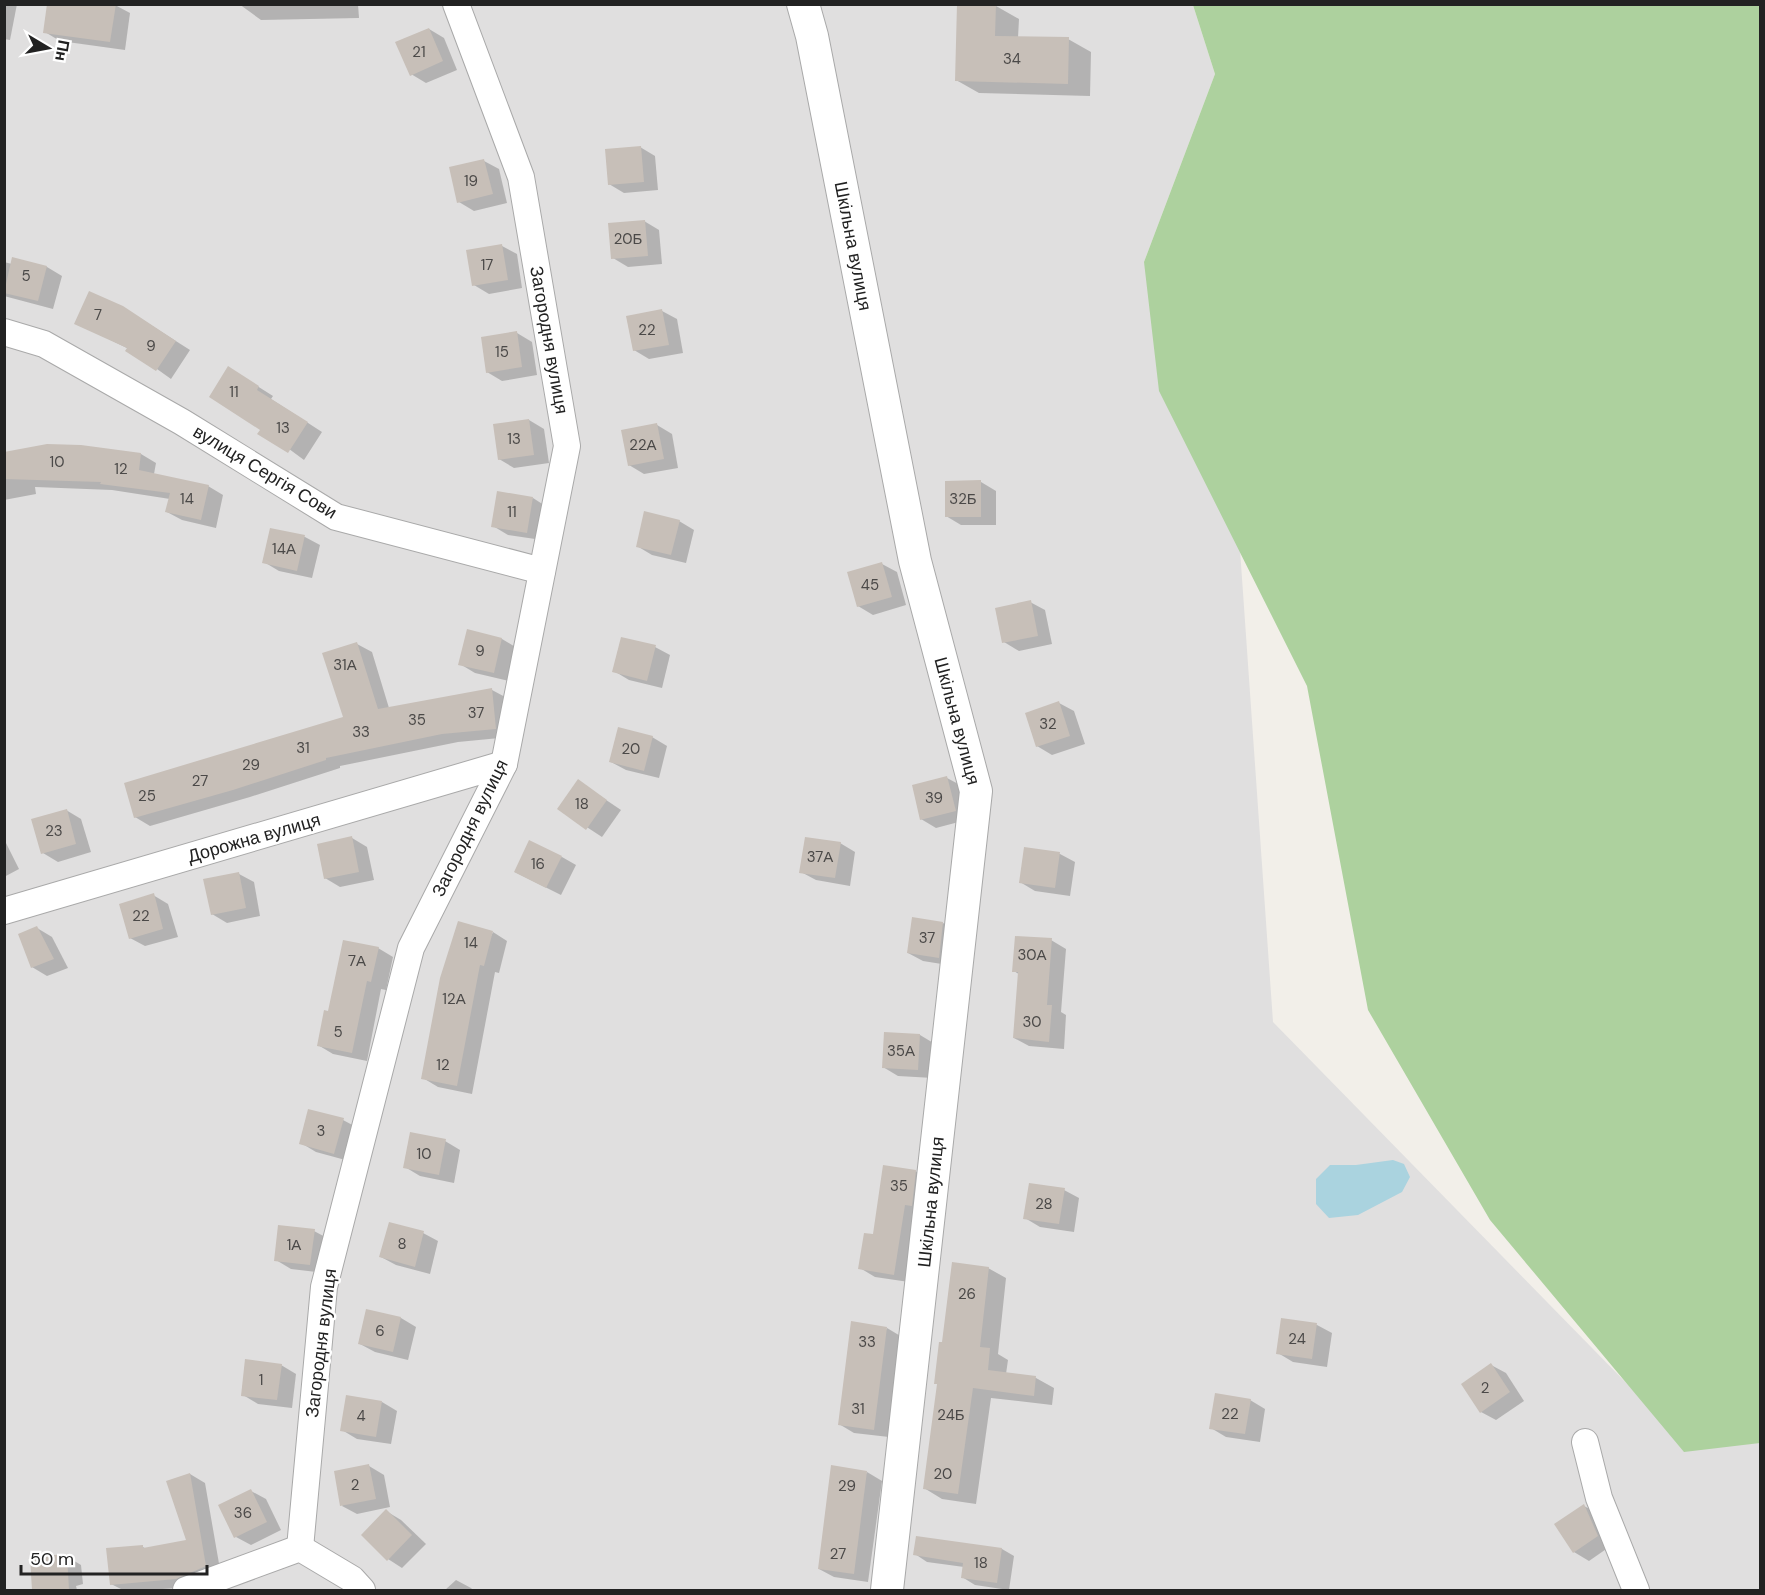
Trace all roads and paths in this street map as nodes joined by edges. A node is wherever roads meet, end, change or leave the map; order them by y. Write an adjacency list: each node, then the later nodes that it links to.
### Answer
1 (456, 4): 4 (street, Загородня вулиця)
2 (802, 4): 11 (street, Шкільна вулиця)
3 (4, 332): 4 (street, вулиця Сергія Сови)
4 (542, 571): 5 (street, Загородня вулиця)
5 (504, 764): 6 (street, Дорожна вулиця); 8 (street, Загородня вулиця)
6 (4, 911)
7 (1585, 1442): 12 (street)
8 (300, 1548): 9 (street); 10 (street)
9 (186, 1590)
10 (362, 1590)
11 (887, 1590)
12 (1636, 1590)

